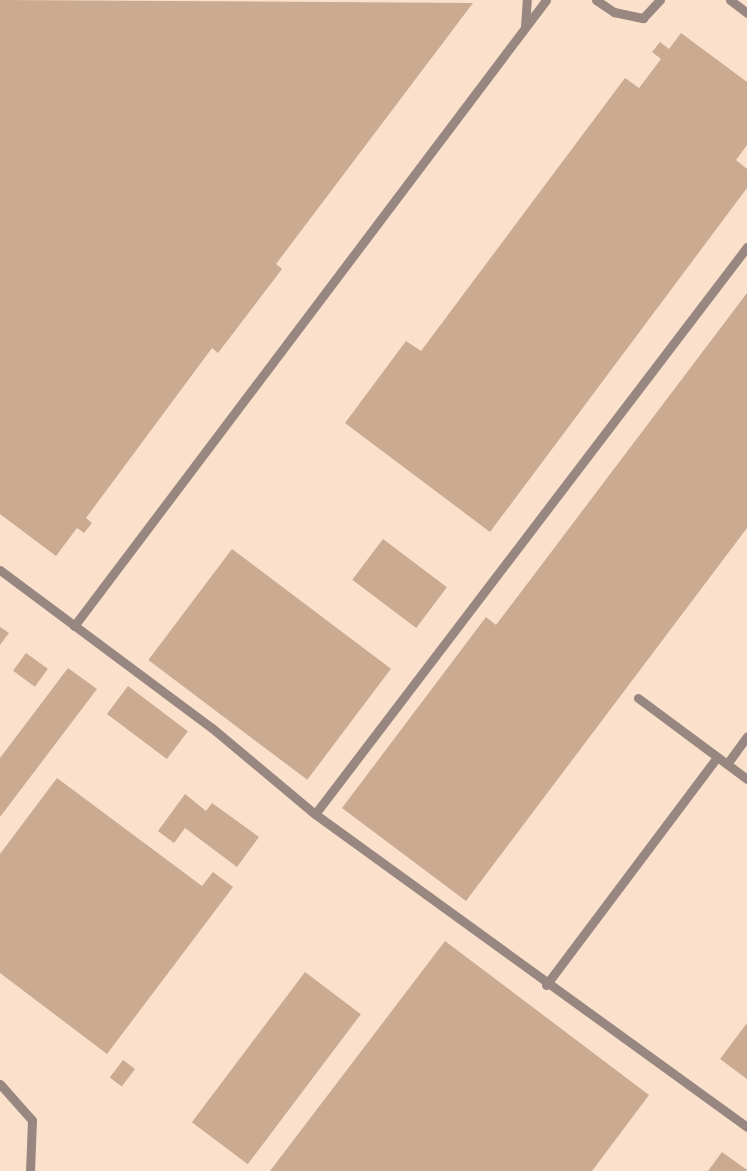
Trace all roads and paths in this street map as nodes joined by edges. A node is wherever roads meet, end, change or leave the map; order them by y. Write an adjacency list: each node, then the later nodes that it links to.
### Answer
1 (527, 0): 7 (lane)
2 (546, 0): 7 (lane)
3 (596, 0): 4 (lane)
4 (660, 0)
5 (730, 0): 6 (lane)
6 (747, 13)
7 (525, 28): 10 (lane)
8 (747, 247): 16 (lane)
9 (0, 570): 10 (lane)
10 (74, 626): 16 (lane)
11 (638, 698): 13 (lane)
12 (747, 736): 14 (lane)
13 (717, 757): 14 (lane); 17 (lane)
14 (726, 764): 15 (lane)
15 (747, 779)
16 (315, 814): 17 (lane)
17 (546, 985): 19 (lane)
18 (0, 1084): 20 (lane)
19 (747, 1127)
20 (30, 1171)

